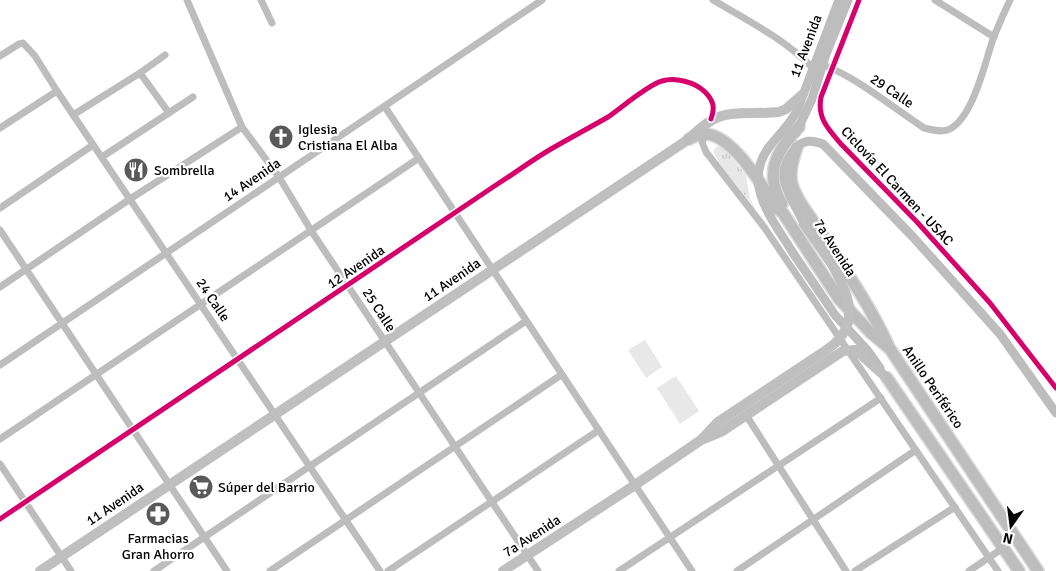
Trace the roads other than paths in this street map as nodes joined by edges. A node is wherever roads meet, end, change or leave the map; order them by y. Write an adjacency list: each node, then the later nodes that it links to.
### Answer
1 (188, 0): 23 (street, 25 Calle)
2 (262, 0): 9 (street)
3 (542, 0): 19 (street, 14 Avenida)
4 (713, 0): 14 (street)
5 (838, 0): 14 (street, 11 Avenida)
6 (848, 0): 13 (street, 11 Avenida)
7 (935, 0): 10 (street)
8 (1010, 0): 10 (street)
9 (272, 23)
10 (994, 37): 13 (street, 29 Calle)
11 (165, 55): 15 (street)
12 (0, 56): 16 (street, 24 Calle)
13 (823, 66): 24 (street, 11 Avenida)
14 (813, 68): 17 (street, 11 Avenida)
15 (140, 73): 20 (street); 21 (street)
16 (57, 91): 21 (street, 24 Calle); 25 (street)
17 (803, 94): 22 (main road, 11 Avenida); 55 (street, bridge)
18 (193, 97): 20 (street)
19 (385, 107): 31 (street); 32 (street, 14 Avenida)
20 (169, 114): 30 (street)
21 (73, 115): 28 (street, 24 Calle)
22 (711, 119): 27 (main road, 11 Avenida); 35 (street, 12 Avenida)
23 (242, 127): 32 (street, 25 Calle); 33 (street)
24 (799, 127): 36 (main road); 37 (street, 7a Avenida)
25 (0, 128)
26 (706, 134): 27 (main road); 36 (main road, Anillo Periférico); 50 (street)
27 (689, 139): 42 (main road, 11 Avenida)
28 (93, 145): 30 (street, 24 Calle); 34 (street)
29 (797, 147): 37 (street); 49 (main road); 58 (street)
30 (102, 158): 33 (street, 24 Calle)
31 (419, 158): 35 (street); 39 (street)
32 (279, 177): 39 (street, 25 Calle); 40 (street, 14 Avenida)
33 (130, 199): 40 (street, 24 Calle); 41 (street)
34 (0, 208)
35 (455, 213): 42 (street); 43 (street, 12 Avenida)
36 (783, 213): 49 (main road, Anillo Periférico)
37 (804, 224): 64 (main road, 7a Avenida, bridge)
38 (0, 230): 41 (street)
39 (312, 232): 43 (street, 25 Calle); 45 (street)
40 (166, 253): 45 (street, 24 Calle); 47 (street, 14 Avenida)
41 (26, 269): 44 (street); 47 (street)
42 (492, 270): 46 (street); 48 (main road, 11 Avenida)
43 (348, 285): 48 (street, 25 Calle); 51 (street, 12 Avenida)
44 (0, 287)
45 (201, 305): 51 (street, 24 Calle); 53 (street)
46 (526, 321): 54 (street); 56 (street)
47 (62, 323): 52 (street, 14 Avenida); 53 (street)
48 (384, 342): 56 (street, 25 Calle); 59 (main road, 11 Avenida)
49 (890, 348): 101 (main road, Anillo Periférico)
50 (849, 350): 55 (main road); 57 (street); 60 (main road, 7a Avenida)
51 (238, 360): 59 (street, 24 Calle); 61 (street, 12 Avenida)
52 (0, 365)
53 (96, 375): 61 (street); 63 (street)
54 (561, 375): 62 (street); 65 (street)
55 (887, 378): 80 (main road)
56 (419, 393): 65 (street, 25 Calle); 69 (street)
57 (881, 398): 66 (street); 68 (street)
58 (1056, 413)
59 (275, 414): 69 (street, 24 Calle); 70 (main road, 11 Avenida)
60 (746, 415): 64 (main road, 7a Avenida); 68 (street)
61 (133, 430): 70 (street); 72 (street, 12 Avenida)
62 (599, 430): 71 (street); 73 (street)
63 (0, 439)
64 (701, 440): 71 (main road, 7a Avenida)
65 (455, 447): 73 (street, 25 Calle); 77 (street)
66 (916, 450): 74 (street); 76 (street)
67 (0, 464): 72 (street)
68 (778, 465): 76 (street); 79 (street)
69 (310, 467): 77 (street, 24 Calle); 78 (street)
70 (170, 485): 78 (street); 82 (main road, 11 Avenida)
71 (635, 485): 79 (street); 81 (main road, 7a Avenida)
72 (25, 502): 75 (street, 12 Avenida); 82 (street)
73 (492, 502): 81 (street, 25 Calle); 90 (street)
74 (955, 507): 83 (street); 97 (street)
75 (0, 519)
76 (813, 520): 95 (street); 96 (street)
77 (347, 521): 88 (street); 89 (street, 24 Calle)
78 (205, 537): 86 (street); 87 (street)
79 (670, 538): 93 (street); 94 (street)
80 (1003, 548): 83 (street); 100 (main road)
81 (527, 555): 91 (main road, 7a Avenida); 92 (street, 25 Calle)
82 (62, 556): 84 (main road, 11 Avenida); 85 (street)
83 (989, 557): 98 (street); 99 (street)
84 (40, 571)
85 (71, 571)
86 (154, 571)
87 (227, 571)
88 (270, 571)
89 (380, 571)
90 (388, 571)
91 (503, 571)
92 (538, 571)
93 (619, 571)
94 (692, 571)
95 (737, 571)
96 (846, 571)
97 (855, 571)
98 (969, 571)
99 (998, 571)
100 (1019, 571)
101 (1038, 571)

